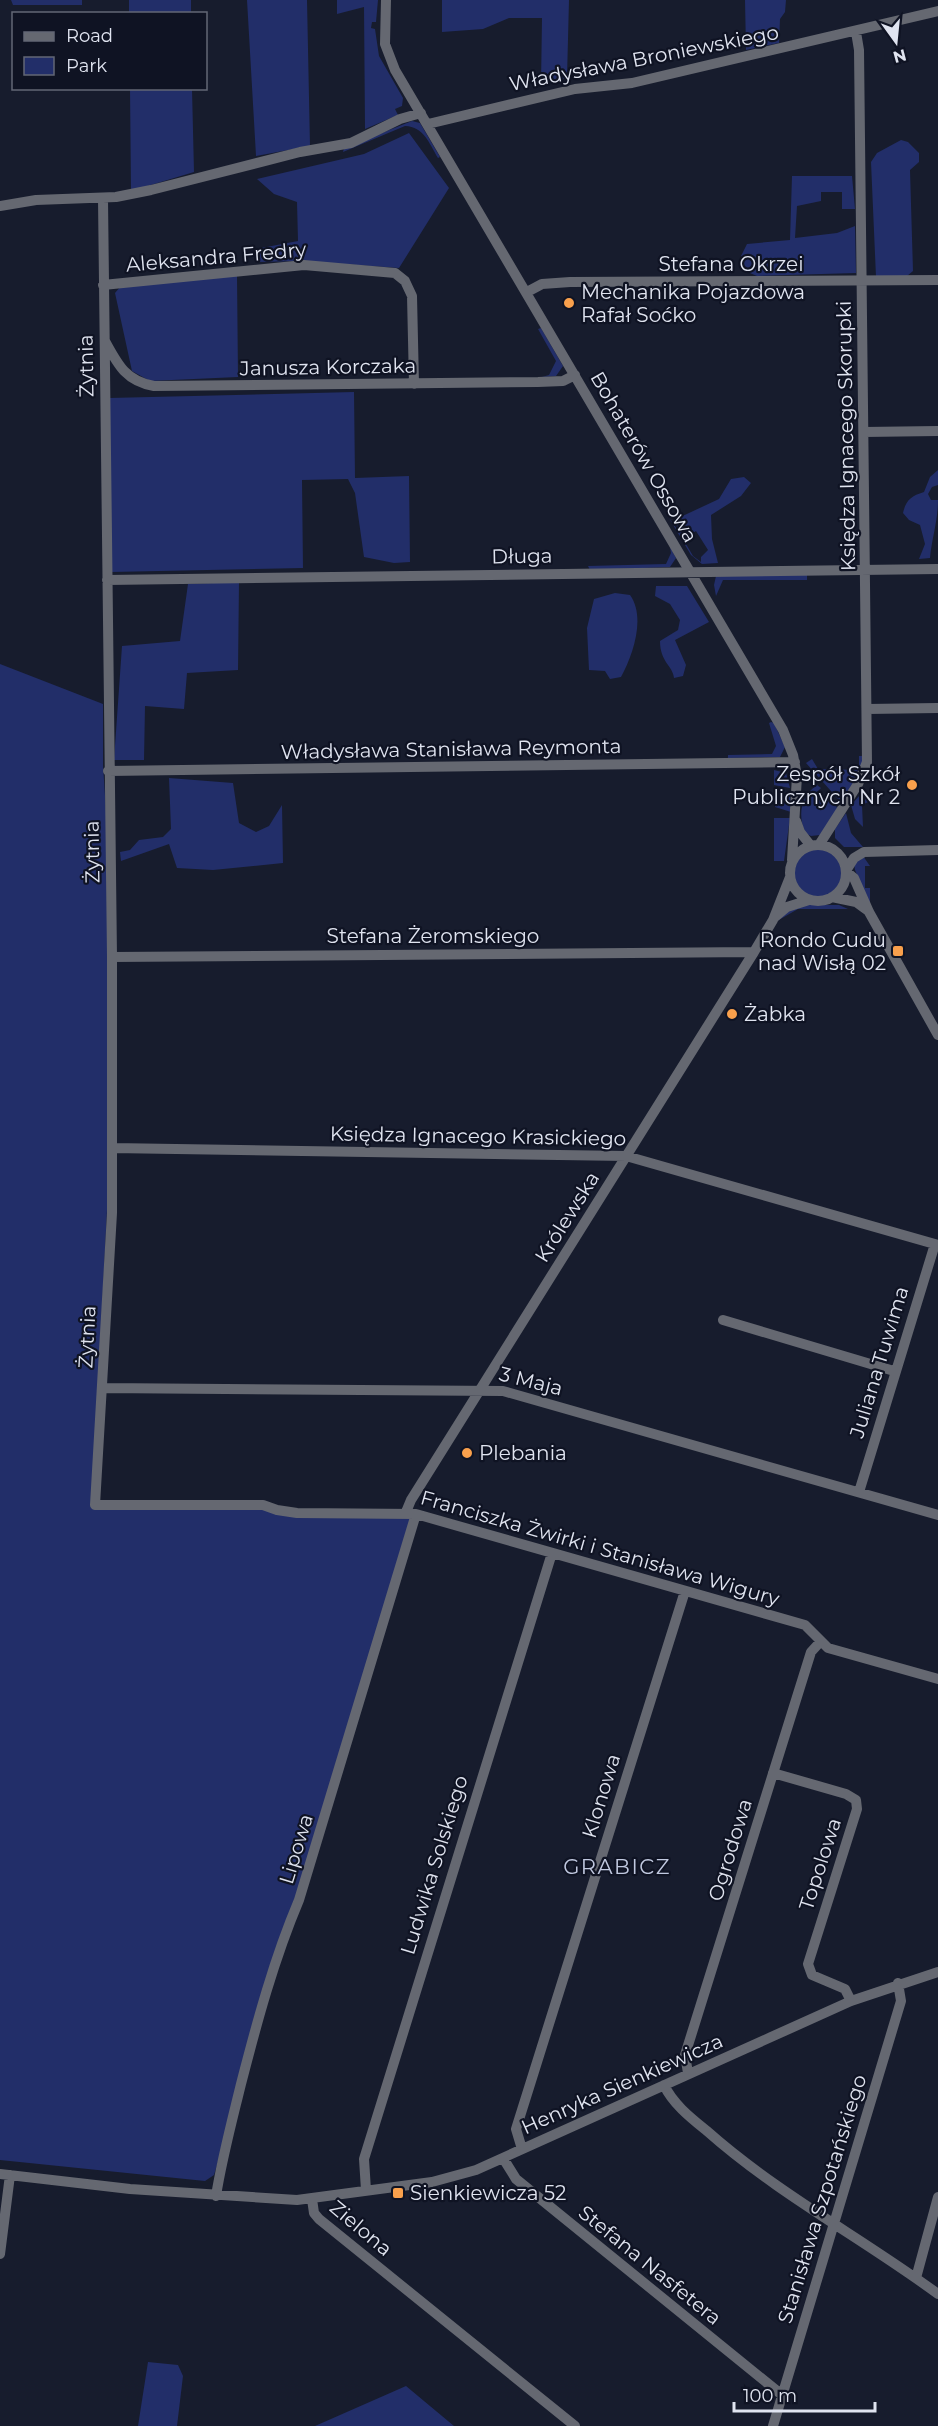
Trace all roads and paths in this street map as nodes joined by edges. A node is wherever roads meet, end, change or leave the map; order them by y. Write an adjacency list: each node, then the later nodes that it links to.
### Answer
1 (386, 0): 4 (street, Bohaterów Ossowa)
2 (938, 11): 3 (street, Władysława Broniewskiego)
3 (856, 32): 5 (street, Władysława Broniewskiego); 9 (street, Księdza Ignacego Skorupki)
4 (421, 113): 5 (street, Bohaterów Ossowa); 6 (street)
5 (428, 124): 11 (street, Bohaterów Ossowa)
6 (103, 199): 7 (street); 10 (street, Żytnia)
7 (0, 206)
8 (938, 280): 9 (street, Stefana Okrzei)
9 (862, 281): 11 (street, Stefana Okrzei); 16 (street, Księdza Ignacego Skorupki)
10 (103, 285): 12 (street, Żytnia); 14 (street, Aleksandra Fredry)
11 (527, 292): 13 (street, Bohaterów Ossowa)
12 (104, 338): 14 (street, Janusza Korczaka); 20 (street, Żytnia)
13 (575, 375): 14 (street, Janusza Korczaka); 19 (street, Bohaterów Ossowa)
14 (414, 384)
15 (938, 431): 16 (street)
16 (864, 432): 18 (street, Księdza Ignacego Skorupki)
17 (938, 569): 18 (street, Długa)
18 (865, 571): 19 (street, Długa); 22 (street, Księdza Ignacego Skorupki)
19 (691, 572): 20 (street, Długa); 23 (street, Bohaterów Ossowa)
20 (107, 580): 24 (street, Żytnia)
21 (938, 708): 22 (street)
22 (867, 709): 26 (street, Księdza Ignacego Skorupki)
23 (795, 762): 24 (street, Władysława Stanisława Reymonta); 25 (street, Bohaterów Ossowa)
24 (108, 771): 38 (street, Żytnia)
25 (795, 819): 27 (street); 30 (street, Bohaterów Ossowa)
26 (829, 831): 27 (street, Księdza Ignacego Skorupki); 28 (street)
27 (815, 845): 28 (street); 30 (street)
28 (833, 849): 31 (street)
29 (938, 850): 31 (street)
30 (792, 860): 32 (street)
31 (848, 871): 33 (street); 35 (street)
32 (789, 877): 34 (street); 36 (street, Królewska)
33 (832, 897): 34 (street); 35 (street)
34 (809, 900): 36 (street)
35 (869, 912): 39 (street)
36 (773, 920): 37 (street, Królewska)
37 (754, 952): 38 (street, Stefana Żeromskiego); 41 (street, Królewska)
38 (112, 957): 40 (street, Żytnia)
39 (938, 1035)
40 (112, 1148): 41 (street, Księdza Ignacego Krasickiego); 45 (street, Żytnia)
41 (626, 1156): 42 (street, Księdza Ignacego Krasickiego); 46 (street, Królewska)
42 (936, 1244): 44 (street, Juliana Tuwima)
43 (723, 1320): 44 (street)
44 (894, 1371): 47 (street, Juliana Tuwima)
45 (102, 1388): 46 (street, 3 Maja); 48 (street, Żytnia)
46 (481, 1389): 47 (street, 3 Maja); 49 (street, Królewska)
47 (859, 1492): 50 (street, 3 Maja)
48 (95, 1505): 49 (street, Franciszka Żwirki i Stanisława Wigury)
49 (411, 1513): 51 (street, Franciszka Żwirki i Stanisława Wigury); 65 (street, Lipowa)
50 (938, 1515)
51 (552, 1552): 52 (street, Franciszka Żwirki i Stanisława Wigury); 64 (street, Ludwika Solskiego)
52 (685, 1591): 53 (street, Franciszka Żwirki i Stanisława Wigury); 61 (street, Klonowa)
53 (820, 1641): 54 (street, Franciszka Żwirki i Stanisława Wigury); 55 (street, Ogrodowa)
54 (938, 1679)
55 (773, 1773): 58 (street, Topolowa); 59 (street, Ogrodowa)
56 (938, 1972): 57 (street, Henryka Sienkiewicza)
57 (898, 1983): 58 (street, Henryka Sienkiewicza); 68 (street, Stanisława Szpotańskiego)
58 (851, 2001): 59 (street, Henryka Sienkiewicza)
59 (688, 2073): 60 (street, Henryka Sienkiewicza)
60 (664, 2085): 61 (street, Henryka Sienkiewicza); 68 (street)
61 (522, 2149): 62 (street, Henryka Sienkiewicza)
62 (504, 2158): 64 (street, Henryka Sienkiewicza); 72 (street, Stefana Nasfetera)
63 (5, 2175): 65 (street, Zielona); 69 (street, Zielona)
64 (366, 2190): 67 (street, Henryka Sienkiewicza)
65 (216, 2196): 67 (street, Zielona)
66 (938, 2197): 70 (street)
67 (312, 2199): 73 (street, Zielona)
68 (834, 2224): 70 (street); 72 (street, Stanisława Szpotańskiego)
69 (0, 2254)
70 (916, 2278): 71 (street)
71 (938, 2294)
72 (782, 2395): 74 (street, Stanisława Szpotańskiego)
73 (575, 2426)
74 (773, 2426)

